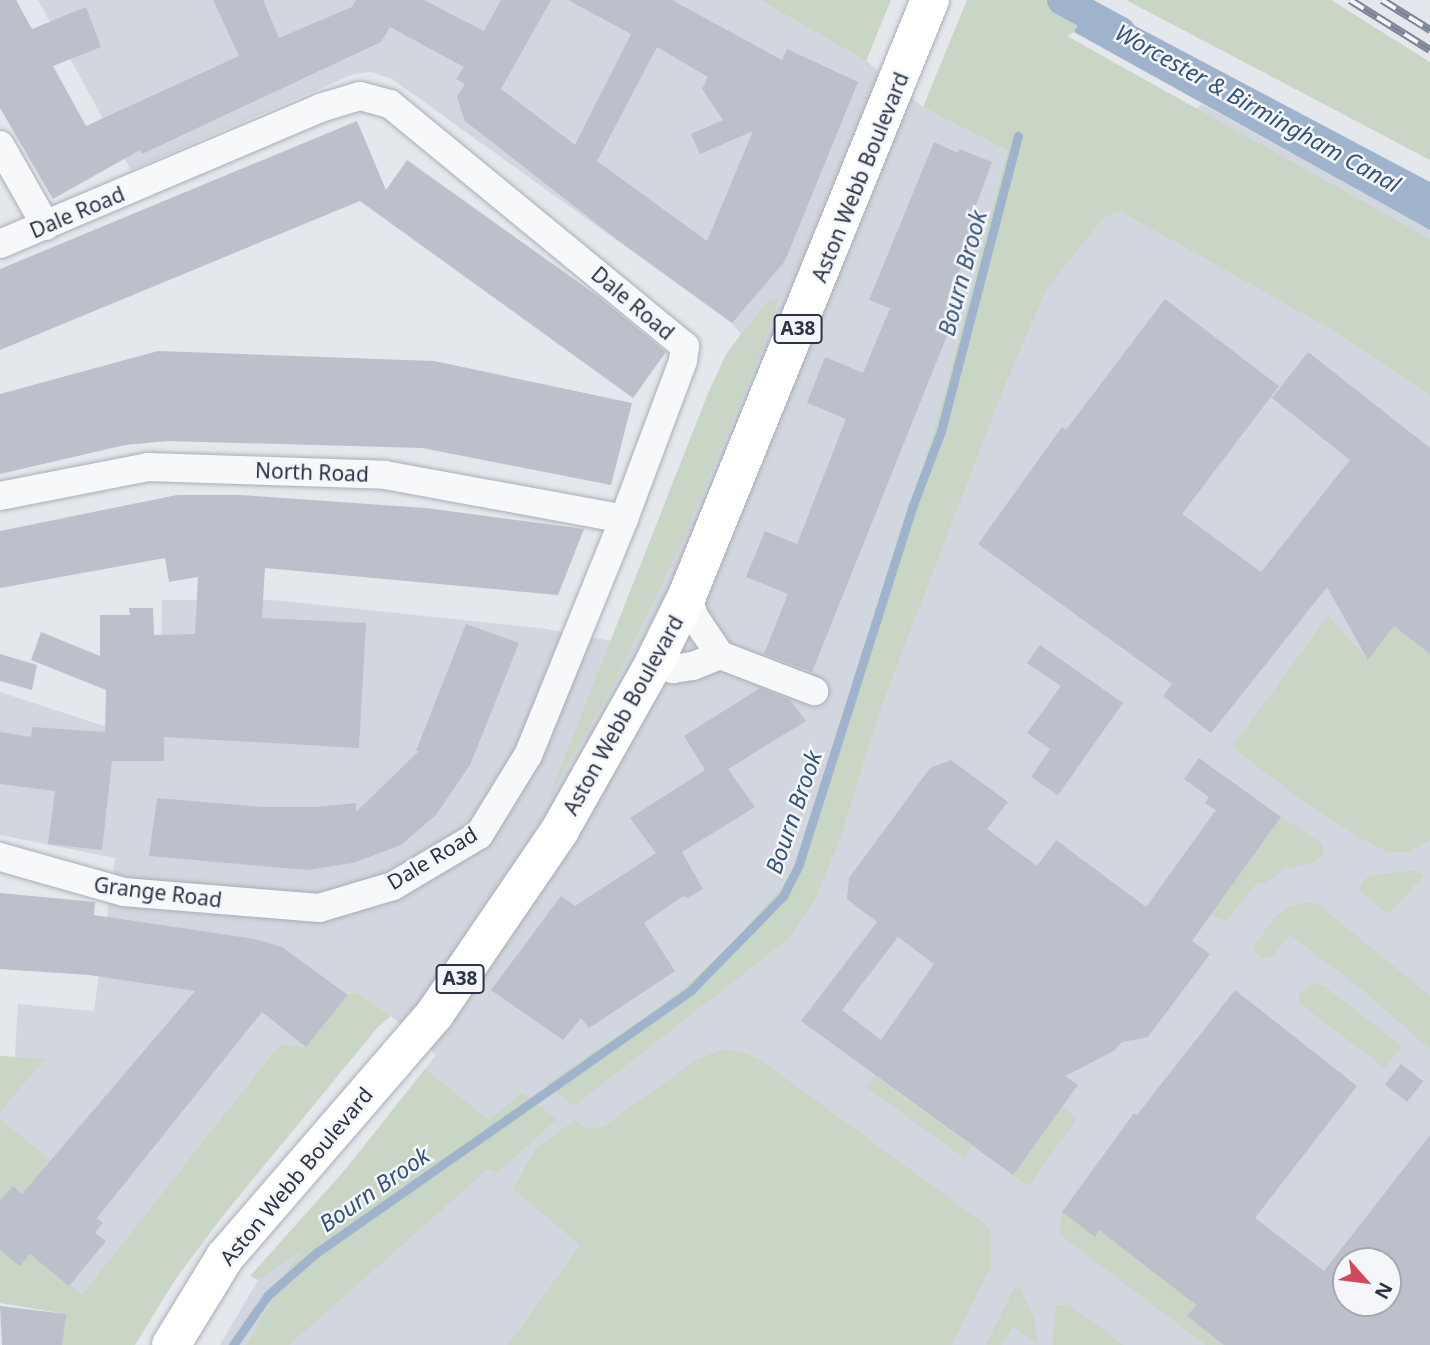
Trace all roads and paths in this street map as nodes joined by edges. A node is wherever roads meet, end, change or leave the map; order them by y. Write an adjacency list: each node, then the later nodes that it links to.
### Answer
1 (930, 0): 7 (highway, Aston Webb Boulevard / A38)
2 (0, 145): 3 (street)
3 (46, 226): 4 (street, Dale Road); 6 (street, Dale Road)
4 (0, 244)
5 (0, 496): 6 (street, North Road)
6 (624, 519): 12 (street, Dale Road)
7 (687, 596): 8 (street); 9 (highway, Aston Webb Boulevard / A38)
8 (720, 655): 9 (street); 10 (street)
9 (654, 663): 13 (highway, Aston Webb Boulevard / A38)
10 (814, 691)
11 (0, 857): 12 (street, Grange Road)
12 (319, 908)
13 (171, 1345)

